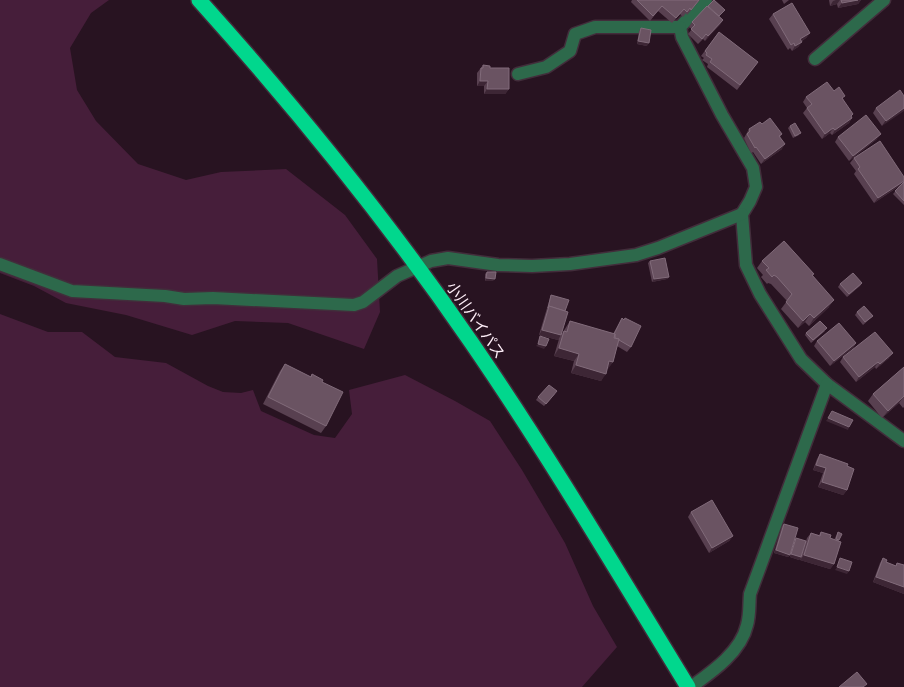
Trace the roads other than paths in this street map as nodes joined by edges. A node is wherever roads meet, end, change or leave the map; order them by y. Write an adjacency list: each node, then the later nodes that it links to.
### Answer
1 (198, 0): 9 (highway, 小川バイパス)
2 (706, 0): 4 (street)
3 (884, 0): 5 (street)
4 (680, 27): 6 (street); 7 (street)
5 (815, 59)
6 (518, 74)
7 (742, 214): 9 (street); 10 (street)
8 (0, 264): 9 (street)
9 (417, 266): 12 (highway, 小川バイパス)
10 (827, 384): 11 (street); 12 (street)
11 (904, 441)
12 (689, 687)

